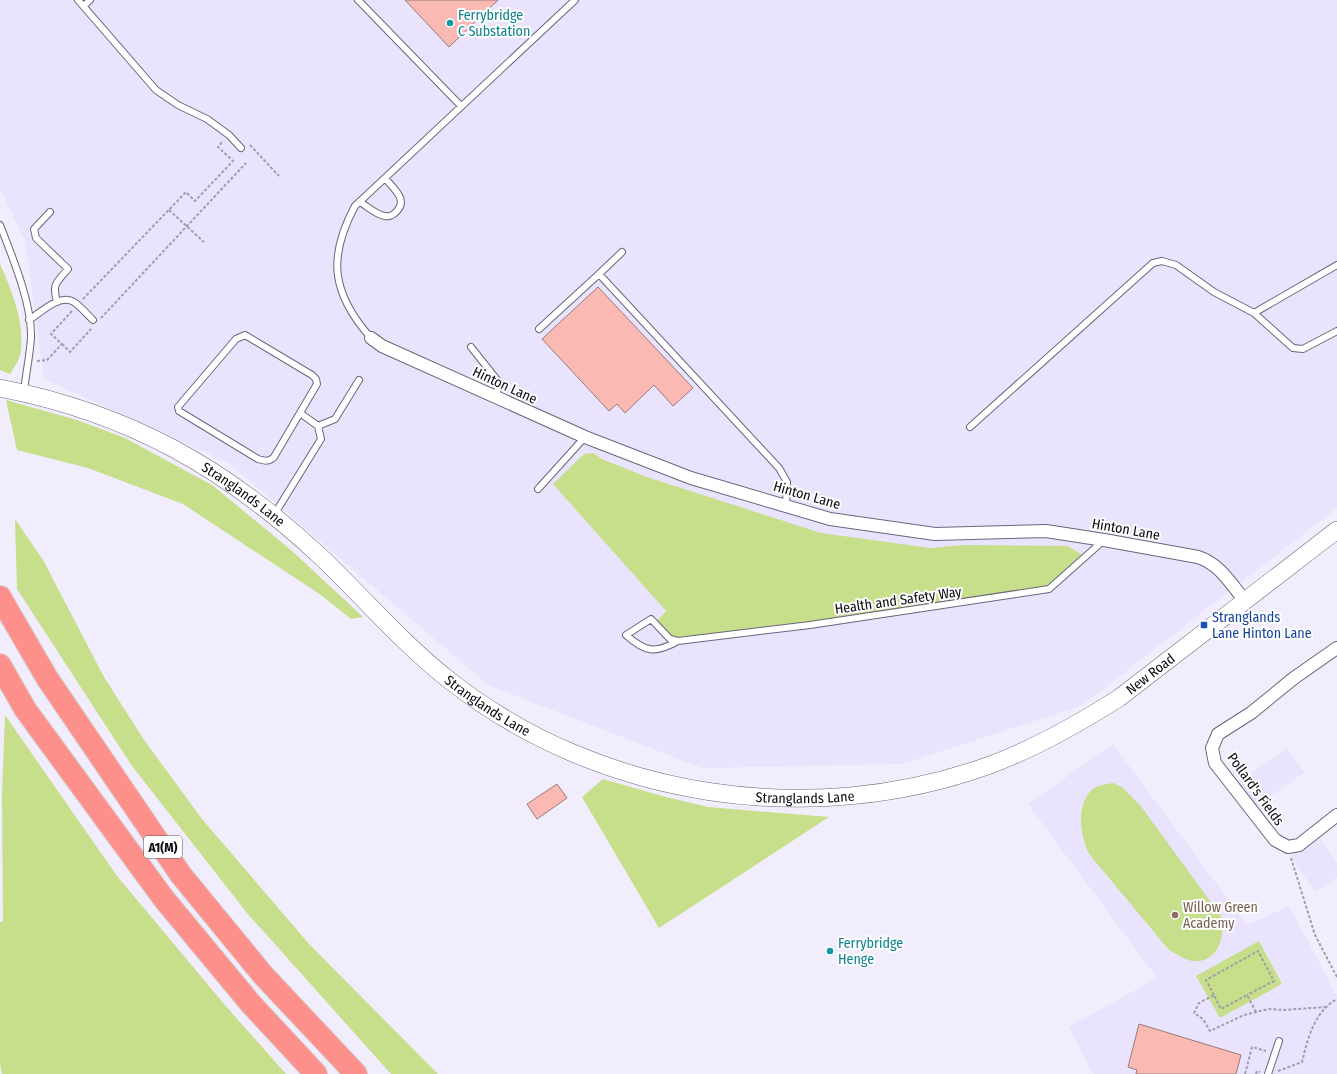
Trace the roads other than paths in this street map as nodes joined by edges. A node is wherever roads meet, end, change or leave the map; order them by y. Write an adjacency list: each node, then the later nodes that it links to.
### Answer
1 (78, 0): 5 (lane)
2 (90, 0): 5 (lane)
3 (358, 0): 6 (lane)
4 (575, 0): 6 (lane)
5 (84, 6): 7 (lane)
6 (461, 106): 8 (lane)
7 (241, 148)
8 (385, 178): 9 (lane); 9 (lane)
9 (360, 202): 21 (lane)
10 (50, 212): 15 (lane)
11 (0, 225): 17 (lane)
12 (622, 252): 14 (lane)
13 (1337, 265): 16 (lane)
14 (599, 274): 19 (lane); 32 (lane)
15 (57, 302): 17 (lane); 18 (lane)
16 (1254, 313): 20 (lane); 29 (lane)
17 (29, 320): 25 (lane)
18 (93, 320)
19 (540, 329)
20 (1337, 332)
21 (371, 338): 26 (street, Hinton Lane)
22 (471, 347): 26 (lane)
23 (359, 380): 28 (lane)
24 (0, 388): 25 (main road, Stranglands Lane)
25 (23, 393): 33 (main road, Stranglands Lane)
26 (497, 398): 30 (street, Hinton Lane)
27 (300, 413): 27 (lane); 28 (lane)
28 (318, 426): 33 (lane)
29 (970, 427)
30 (585, 437): 31 (lane); 32 (street, Hinton Lane)
31 (538, 489)
32 (786, 505): 35 (street, Hinton Lane)
33 (274, 515): 41 (main road, Stranglands Lane)
34 (1337, 530): 37 (main road)
35 (1104, 540): 37 (street, Hinton Lane); 38 (lane, Health and Safety Way)
36 (0, 598): 45 (highway, A1(M))
37 (1245, 601): 41 (main road, New Road)
38 (678, 641): 38 (lane, Health and Safety Way)
39 (1337, 648): 42 (street, Pollard's Fields)
40 (0, 665): 44 (highway, A1(M))
41 (1051, 738)
42 (1337, 815)
43 (1279, 1041): 46 (lane)
44 (316, 1074)
45 (356, 1074)
46 (1268, 1074)

